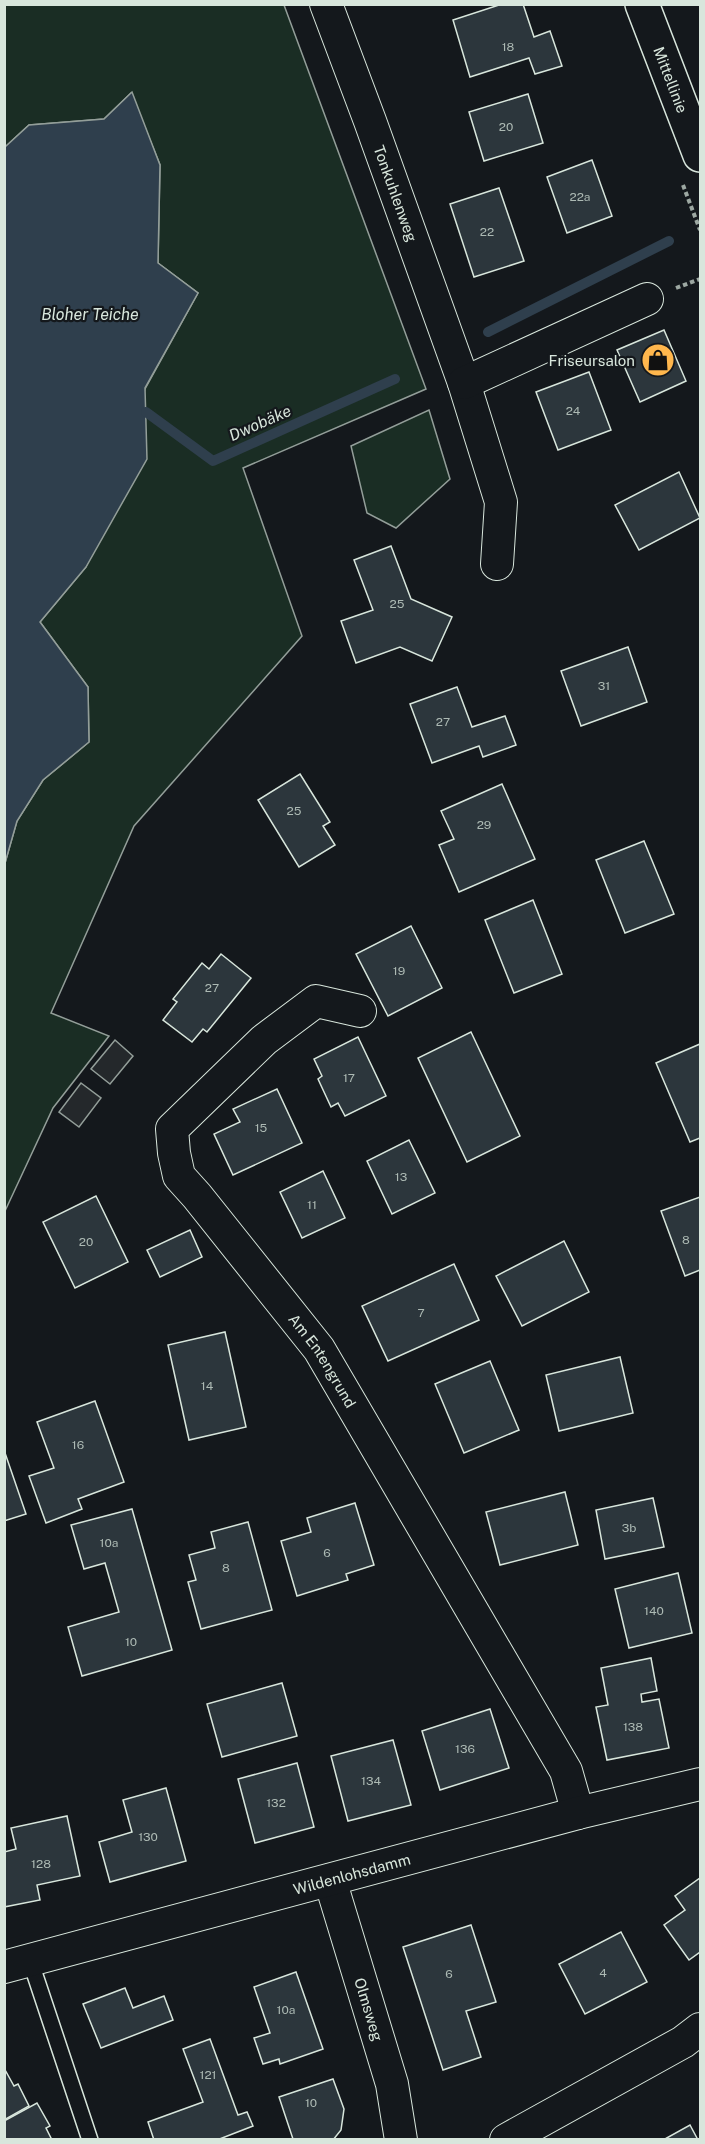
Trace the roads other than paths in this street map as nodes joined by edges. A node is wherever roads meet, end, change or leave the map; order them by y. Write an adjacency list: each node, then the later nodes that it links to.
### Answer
1 (326, 4): 5 (street, Tonkuhlenweg)
2 (642, 4): 3 (street, Mittellinie)
3 (700, 155)
4 (647, 299): 5 (street)
5 (464, 383): 6 (street, Tonkuhlenweg)
6 (497, 564)
7 (360, 1011): 9 (street, Am Entengrund)
8 (700, 1784): 9 (street, Wildenlohsdamm)
9 (578, 1813): 10 (street, Wildenlohsdamm)
10 (330, 1880): 11 (street, Wildenlohsdamm); 14 (street, Olmsweg)
11 (17, 1963): 13 (lane)
12 (700, 2029): 15 (street)
13 (90, 2139)
14 (401, 2139)
15 (506, 2139)

